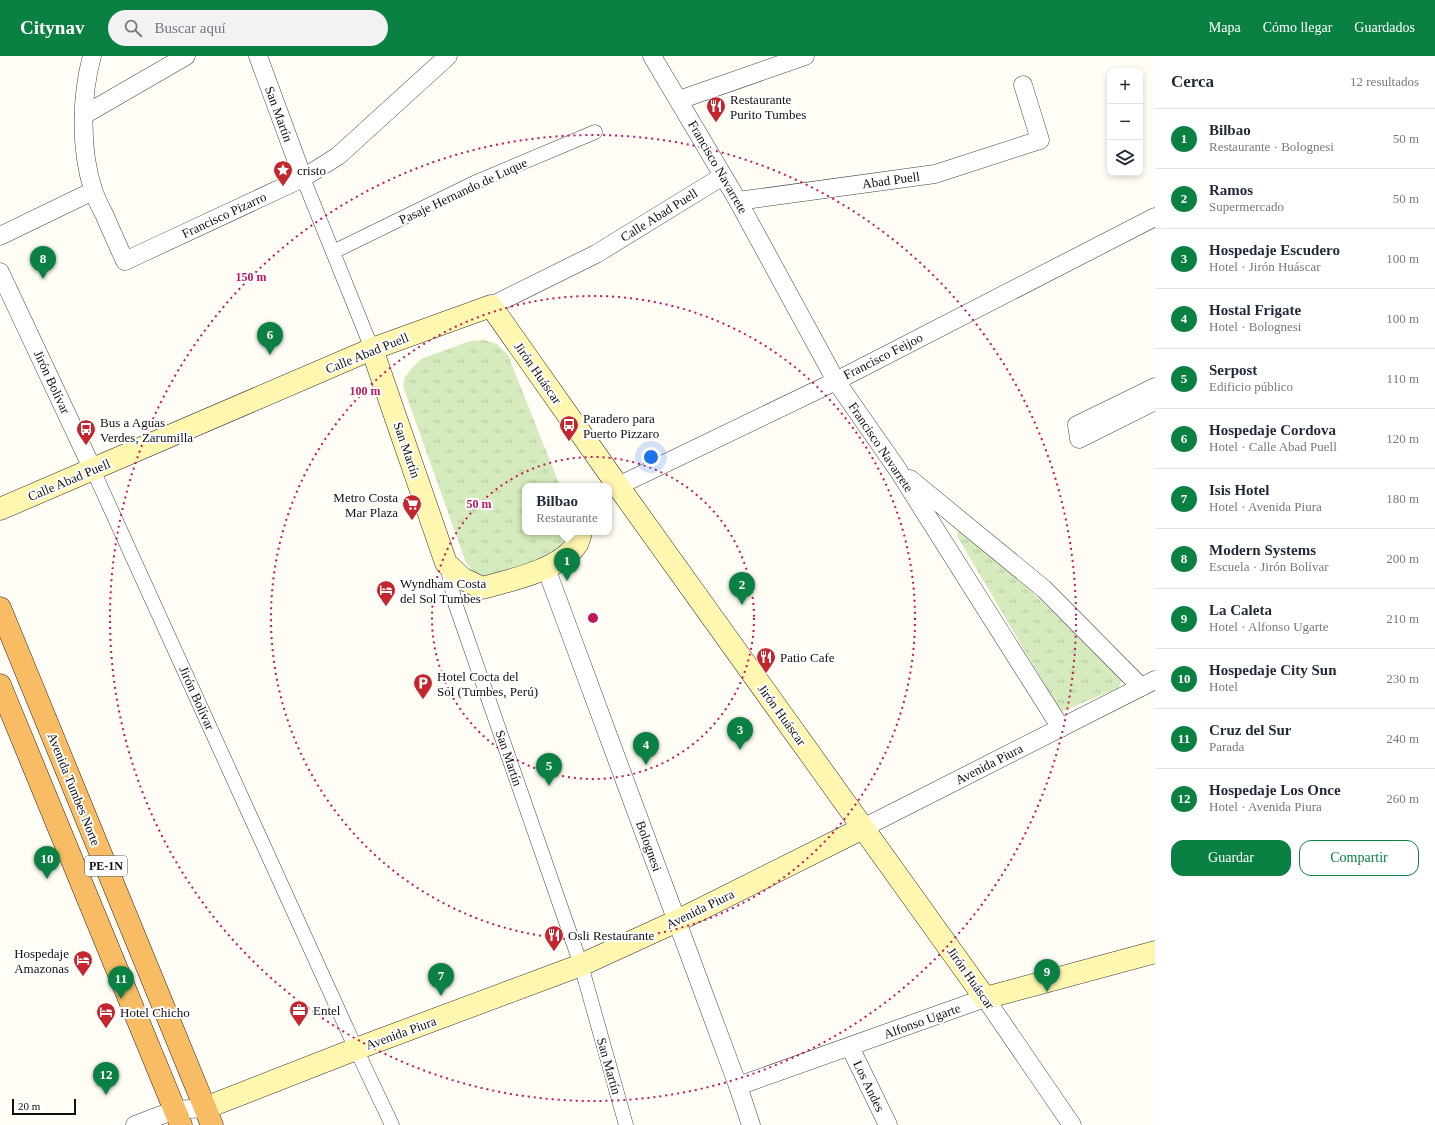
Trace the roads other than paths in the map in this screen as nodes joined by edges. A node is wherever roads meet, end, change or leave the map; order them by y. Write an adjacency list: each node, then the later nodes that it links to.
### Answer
1 (92, 56): 9 (street)
2 (186, 56): 9 (street)
3 (258, 56): 12 (street, San Martín)
4 (448, 56): 12 (street, Francisco Pizarro)
5 (652, 56): 8 (street, Francisco Navarrete)
6 (805, 56): 8 (street)
7 (1023, 85): 14 (street, Abad Puell)
8 (678, 100): 11 (street, Francisco Navarrete)
9 (84, 115): 13 (street)
10 (595, 132): 17 (street, Pasaje Hernando de Luque)
11 (723, 176): 14 (street, Francisco Navarrete); 19 (street, Calle Abad Puell)
12 (303, 178): 13 (street, Francisco Pizarro); 17 (street, San Martín)
13 (93, 191): 16 (street)
14 (738, 201): 21 (street, Francisco Navarrete)
15 (1155, 217): 21 (street, Francisco Feijoo)
16 (0, 236)
17 (333, 252): 20 (street, San Martín)
18 (0, 272): 24 (street, Jirón Bolívar)
19 (491, 306): 20 (main road, Calle Abad Puell); 26 (main road, Jirón Huáscar)
20 (372, 349): 24 (main road, Calle Abad Puell); 30 (main road, San Martín)
21 (836, 381): 25 (street, Francisco Navarrete); 27 (street, Francisco Feijoo)
22 (1155, 387): 23 (street)
23 (1155, 401)
24 (93, 470): 28 (main road, Calle Abad Puell); 42 (street, Jirón Bolívar)
25 (898, 470): 33 (street); 35 (street, Francisco Navarrete)
26 (610, 483)
27 (613, 488): 36 (main road, Jirón Huáscar)
28 (0, 509)
29 (580, 535): 31 (main road)
30 (446, 562): 31 (main road); 39 (street, San Martín)
31 (546, 568): 37 (street, Bolognesi)
32 (0, 608): 44 (highway, Avenida Tumbes Norte / PE-1N)
33 (1148, 684): 35 (street, Avenida Piura)
34 (0, 685): 45 (highway, PE-1N)
35 (1061, 728): 36 (street, Avenida Piura)
36 (863, 828): 37 (main road, Avenida Piura); 40 (main road, Jirón Huáscar)
37 (677, 921): 39 (main road, Avenida Piura); 43 (street, Bolognesi)
38 (1155, 952): 40 (main road, Alfonso Ugarte)
39 (581, 965): 42 (main road, Avenida Piura); 48 (street, San Martín)
40 (985, 998): 41 (street, Alfonso Ugarte); 51 (street, Jirón Huáscar)
41 (850, 1047): 43 (street, Alfonso Ugarte); 50 (street, Los Andes)
42 (356, 1049): 44 (main road, Avenida Piura); 47 (street, Jirón Bolívar)
43 (738, 1086): 49 (street, Bolognesi)
44 (209, 1117): 45 (street, Avenida Piura)
45 (180, 1120): 46 (street, Avenida Piura)
46 (136, 1125)
47 (392, 1125)
48 (626, 1125)
49 (751, 1125)
50 (888, 1125)
51 (1072, 1125)

